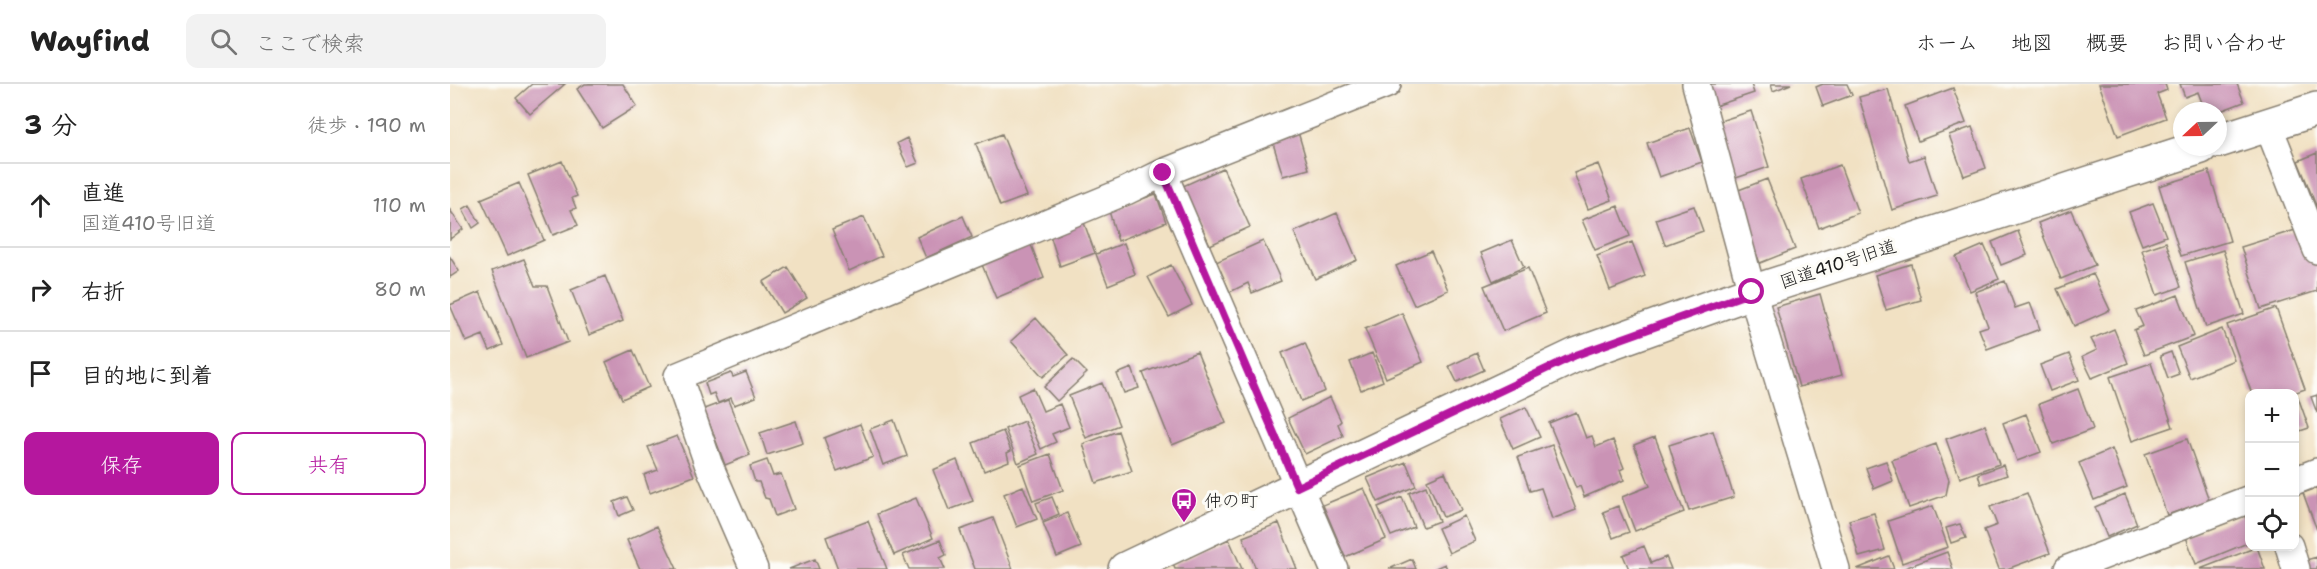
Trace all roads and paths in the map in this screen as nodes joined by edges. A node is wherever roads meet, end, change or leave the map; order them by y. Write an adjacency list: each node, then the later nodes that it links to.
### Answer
1 (1387, 84): 7 (street)
2 (1696, 84): 9 (street)
3 (2317, 109): 4 (street)
4 (2268, 125): 5 (street); 8 (street)
5 (2227, 138)
6 (2173, 156): 9 (street, 国道410号旧道)
7 (1163, 173): 12 (street); 15 (street)
8 (2317, 250)
9 (1752, 292): 12 (street, 国道410号旧道); 18 (street)
10 (2317, 472): 11 (street)
11 (2299, 479)
12 (1297, 487): 16 (street, 国道410号旧道); 17 (street)
13 (2245, 502): 19 (street)
14 (2291, 551): 20 (street)
15 (754, 569)
16 (1125, 569)
17 (1334, 569)
18 (1836, 569)
19 (2068, 569)
20 (2296, 569)

